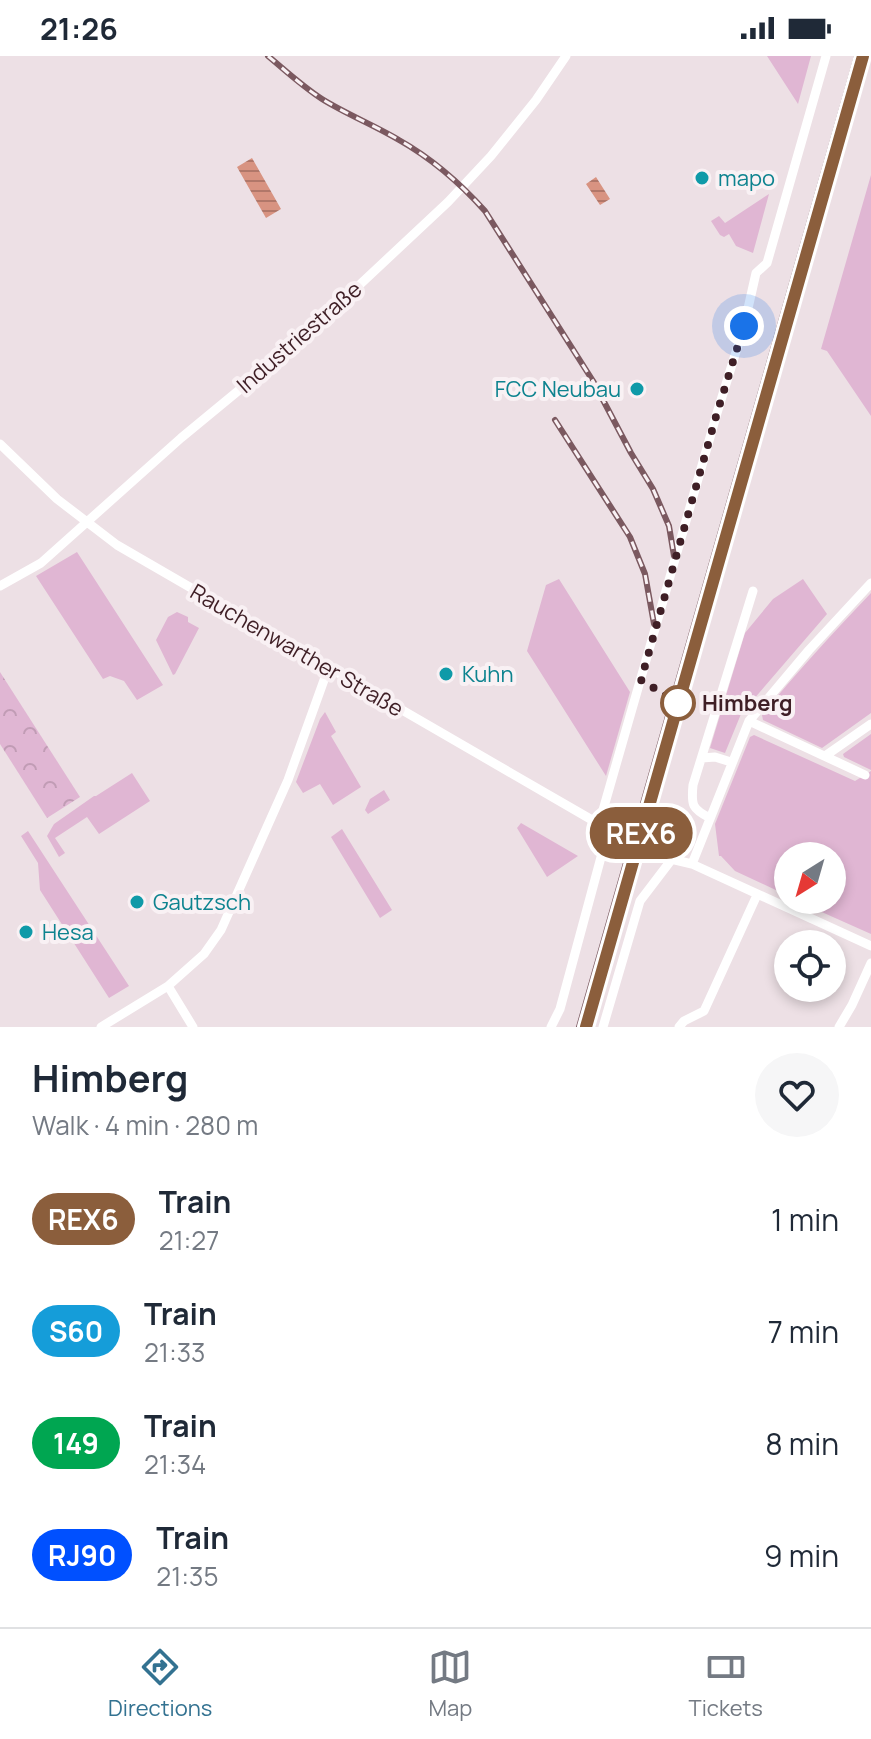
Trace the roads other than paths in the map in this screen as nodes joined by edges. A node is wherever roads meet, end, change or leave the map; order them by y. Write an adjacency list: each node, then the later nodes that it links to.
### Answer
1 (566, 56): 4 (street, Industriestraße)
2 (826, 56): 16 (street)
3 (0, 444): 4 (street, Rauchenwarther Straße)
4 (86, 522): 6 (street, Industriestraße); 8 (street, Rauchenwarther Straße)
5 (871, 583): 9 (street)
6 (0, 586)
7 (753, 591): 12 (street)
8 (328, 669): 16 (street, Rauchenwarther Straße); 23 (street)
9 (749, 721): 11 (street); 13 (street)
10 (871, 724): 11 (street)
11 (825, 756): 14 (street)
12 (702, 758): 13 (street); 15 (street)
13 (731, 762): 15 (street)
14 (865, 775)
15 (710, 818): 19 (street)
16 (599, 824): 27 (street, Rauchenwarther Straße)
17 (658, 856): 18 (street)
18 (672, 859): 19 (street); 24 (street)
19 (692, 864): 20 (street)
20 (757, 895): 21 (street); 28 (street)
21 (871, 946)
22 (871, 963): 29 (street)
23 (168, 986): 25 (street); 26 (street)
24 (605, 1026)
25 (101, 1027)
26 (193, 1027)
27 (551, 1027)
28 (679, 1027)
29 (839, 1027)

